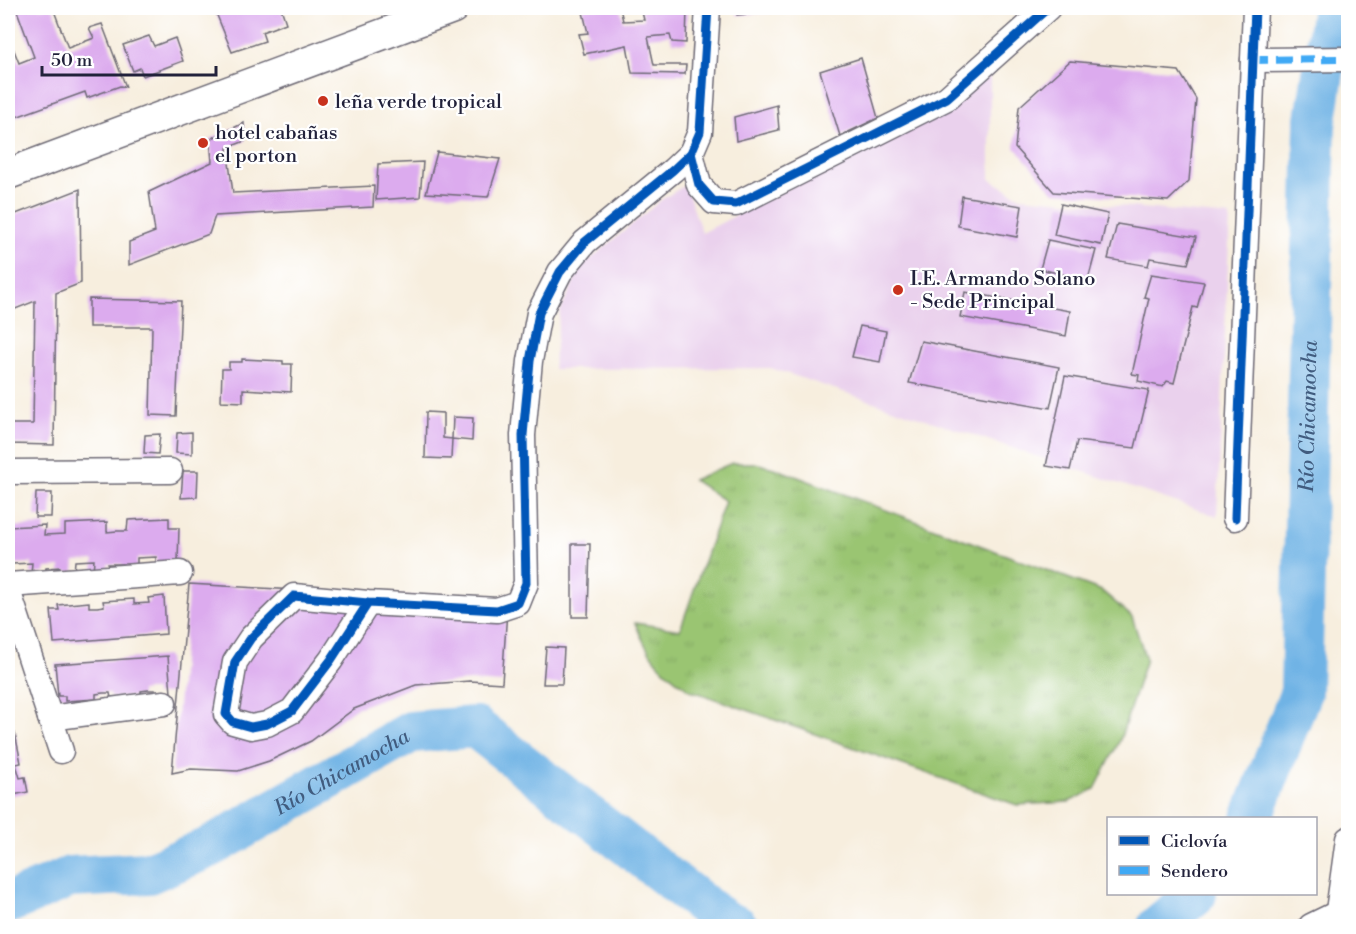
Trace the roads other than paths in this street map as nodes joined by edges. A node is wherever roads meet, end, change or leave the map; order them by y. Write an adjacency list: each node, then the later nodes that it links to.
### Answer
1 (453, 8): 5 (main road)
2 (708, 8): 8 (street)
3 (1048, 8): 8 (street)
4 (1255, 8): 7 (street)
5 (421, 13): 9 (main road)
6 (1348, 59): 7 (street)
7 (1253, 60): 12 (street)
8 (691, 153): 16 (street)
9 (8, 174)
10 (170, 471): 11 (street)
11 (8, 472)
12 (1236, 519)
13 (180, 573): 14 (street)
14 (8, 585)
15 (8, 590): 18 (street)
16 (368, 603): 16 (street)
17 (164, 703): 18 (street)
18 (50, 718): 19 (street)
19 (61, 751)
20 (1348, 839): 21 (street)
21 (1342, 915): 22 (street)
22 (1311, 927)

